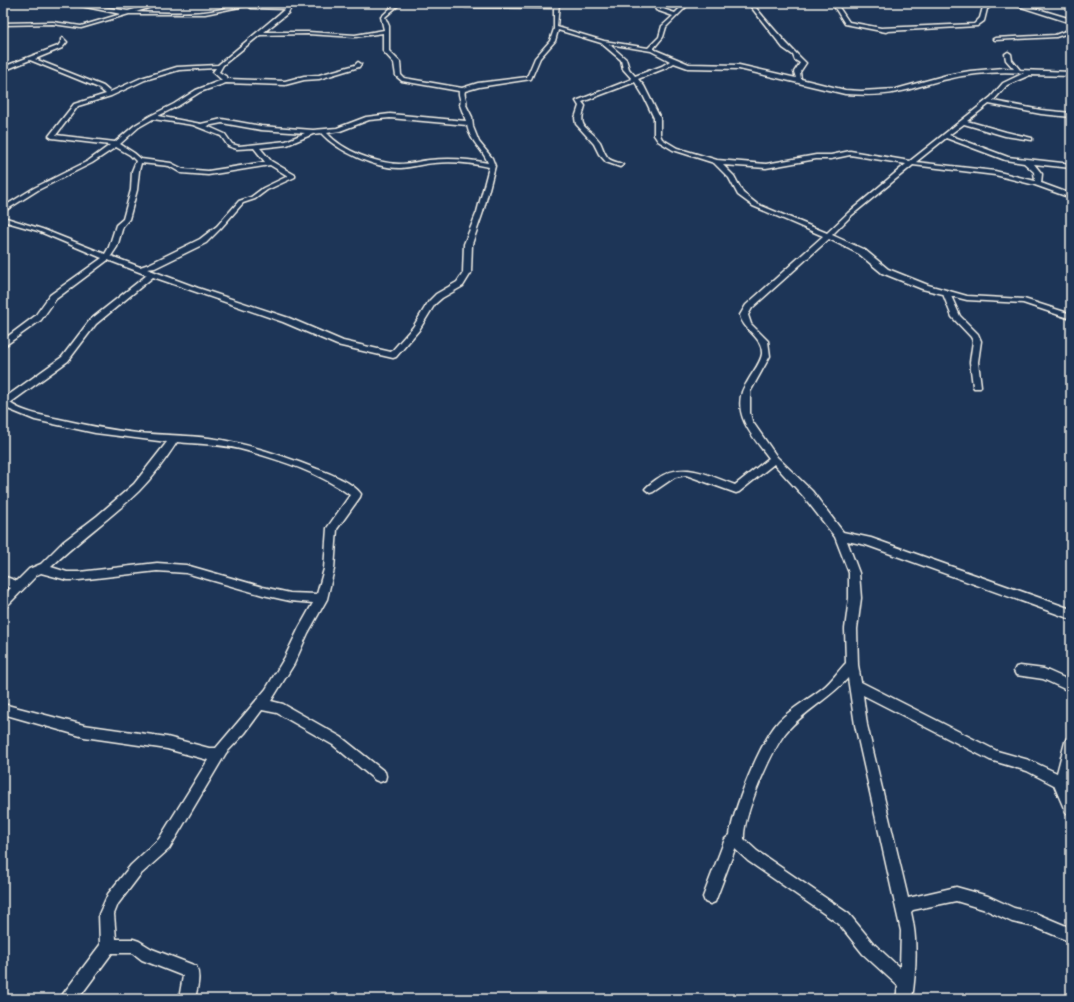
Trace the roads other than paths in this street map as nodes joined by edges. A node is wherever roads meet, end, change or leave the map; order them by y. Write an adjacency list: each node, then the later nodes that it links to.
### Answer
1 (68, 3): 20 (street)
2 (161, 3): 20 (street)
3 (257, 3): 15 (street)
4 (399, 3): 28 (street)
5 (660, 3): 21 (street)
6 (688, 3): 21 (street)
7 (750, 3): 44 (street)
8 (834, 3): 26 (street)
9 (993, 3): 26 (street)
10 (1012, 3): 18 (main road)
11 (1037, 3): 18 (street)
12 (210, 5): 19 (street)
13 (516, 5): 14 (street); 17 (street)
14 (557, 5): 25 (street)
15 (238, 6): 16 (street); 19 (street)
16 (290, 6): 30 (street)
17 (467, 6)
18 (1027, 7): 22 (main road)
19 (216, 10): 20 (street)
20 (129, 13): 24 (street)
21 (675, 15): 33 (street)
22 (1071, 21)
23 (3, 24): 24 (street)
24 (81, 27): 35 (street)
25 (556, 29): 32 (street); 46 (street)
26 (879, 30): 29 (street)
27 (1071, 30): 31 (street)
28 (386, 31): 30 (street); 46 (street)
29 (888, 32)
30 (258, 34): 38 (street)
31 (995, 39)
32 (603, 42): 33 (street); 43 (street)
33 (649, 50): 36 (street)
34 (1008, 54): 40 (street)
35 (31, 59): 39 (street); 47 (street)
36 (674, 61): 43 (street); 44 (street)
37 (358, 64): 45 (street)
38 (220, 66): 45 (street); 47 (street)
39 (3, 69)
40 (1018, 71): 41 (street); 44 (street)
41 (1034, 73): 42 (street); 48 (street)
42 (1071, 74)
43 (635, 79): 61 (street); 65 (street)
44 (799, 80)
45 (225, 81): 50 (street)
46 (462, 90): 52 (street)
47 (109, 95): 58 (street)
48 (988, 102): 49 (street); 51 (street)
49 (1071, 115)
50 (152, 117): 53 (street); 58 (street)
51 (964, 122): 56 (street); 57 (street)
52 (469, 123): 55 (street); 66 (street)
53 (200, 127): 54 (street); 59 (street)
54 (314, 132): 55 (street); 59 (street)
55 (322, 132): 66 (street)
56 (946, 136): 64 (street); 67 (street)
57 (1030, 139)
58 (116, 144): 60 (street); 71 (street)
59 (256, 147): 63 (street)
60 (138, 161): 63 (street); 74 (street)
61 (716, 162): 64 (street); 73 (street)
62 (1027, 162): 67 (street); 68 (street); 69 (street)
63 (270, 163): 75 (street)
64 (912, 163): 67 (street); 73 (street)
65 (620, 165)
66 (492, 166): 76 (street)
67 (1000, 166): 69 (street)
68 (1071, 166)
69 (1037, 184): 70 (street)
70 (1071, 196)
71 (3, 210)
72 (3, 220): 74 (street)
73 (828, 235): 77 (street); 83 (street)
74 (107, 257): 75 (street); 79 (street)
75 (140, 269): 76 (street)
76 (152, 274): 81 (street)
77 (946, 294): 78 (street); 80 (street)
78 (1071, 317)
79 (3, 344)
80 (977, 386)
81 (3, 403): 82 (street)
82 (171, 438): 86 (street); 89 (street)
83 (774, 459): 84 (street); 85 (street)
84 (650, 489)
85 (840, 535): 91 (street); 92 (street)
86 (42, 569): 88 (street); 89 (street)
87 (3, 580): 88 (street)
88 (19, 588): 90 (street)
89 (321, 600): 96 (street)
90 (3, 603)
91 (1071, 614)
92 (852, 665): 94 (street); 103 (street)
93 (1020, 670): 95 (street)
94 (855, 685): 101 (street); 105 (street)
95 (1071, 687)
96 (260, 704): 99 (street); 100 (street)
97 (3, 709): 99 (street)
98 (1071, 742): 101 (street)
99 (220, 754): 107 (street)
100 (380, 776)
101 (1060, 782): 102 (street)
102 (1071, 808)
103 (737, 839): 104 (street); 108 (street)
104 (710, 897)
105 (904, 909): 106 (street); 108 (street)
106 (1071, 935)
107 (108, 946): 109 (street); 110 (street)
108 (907, 983): 111 (street)
109 (68, 999)
110 (187, 999)
111 (904, 999)

